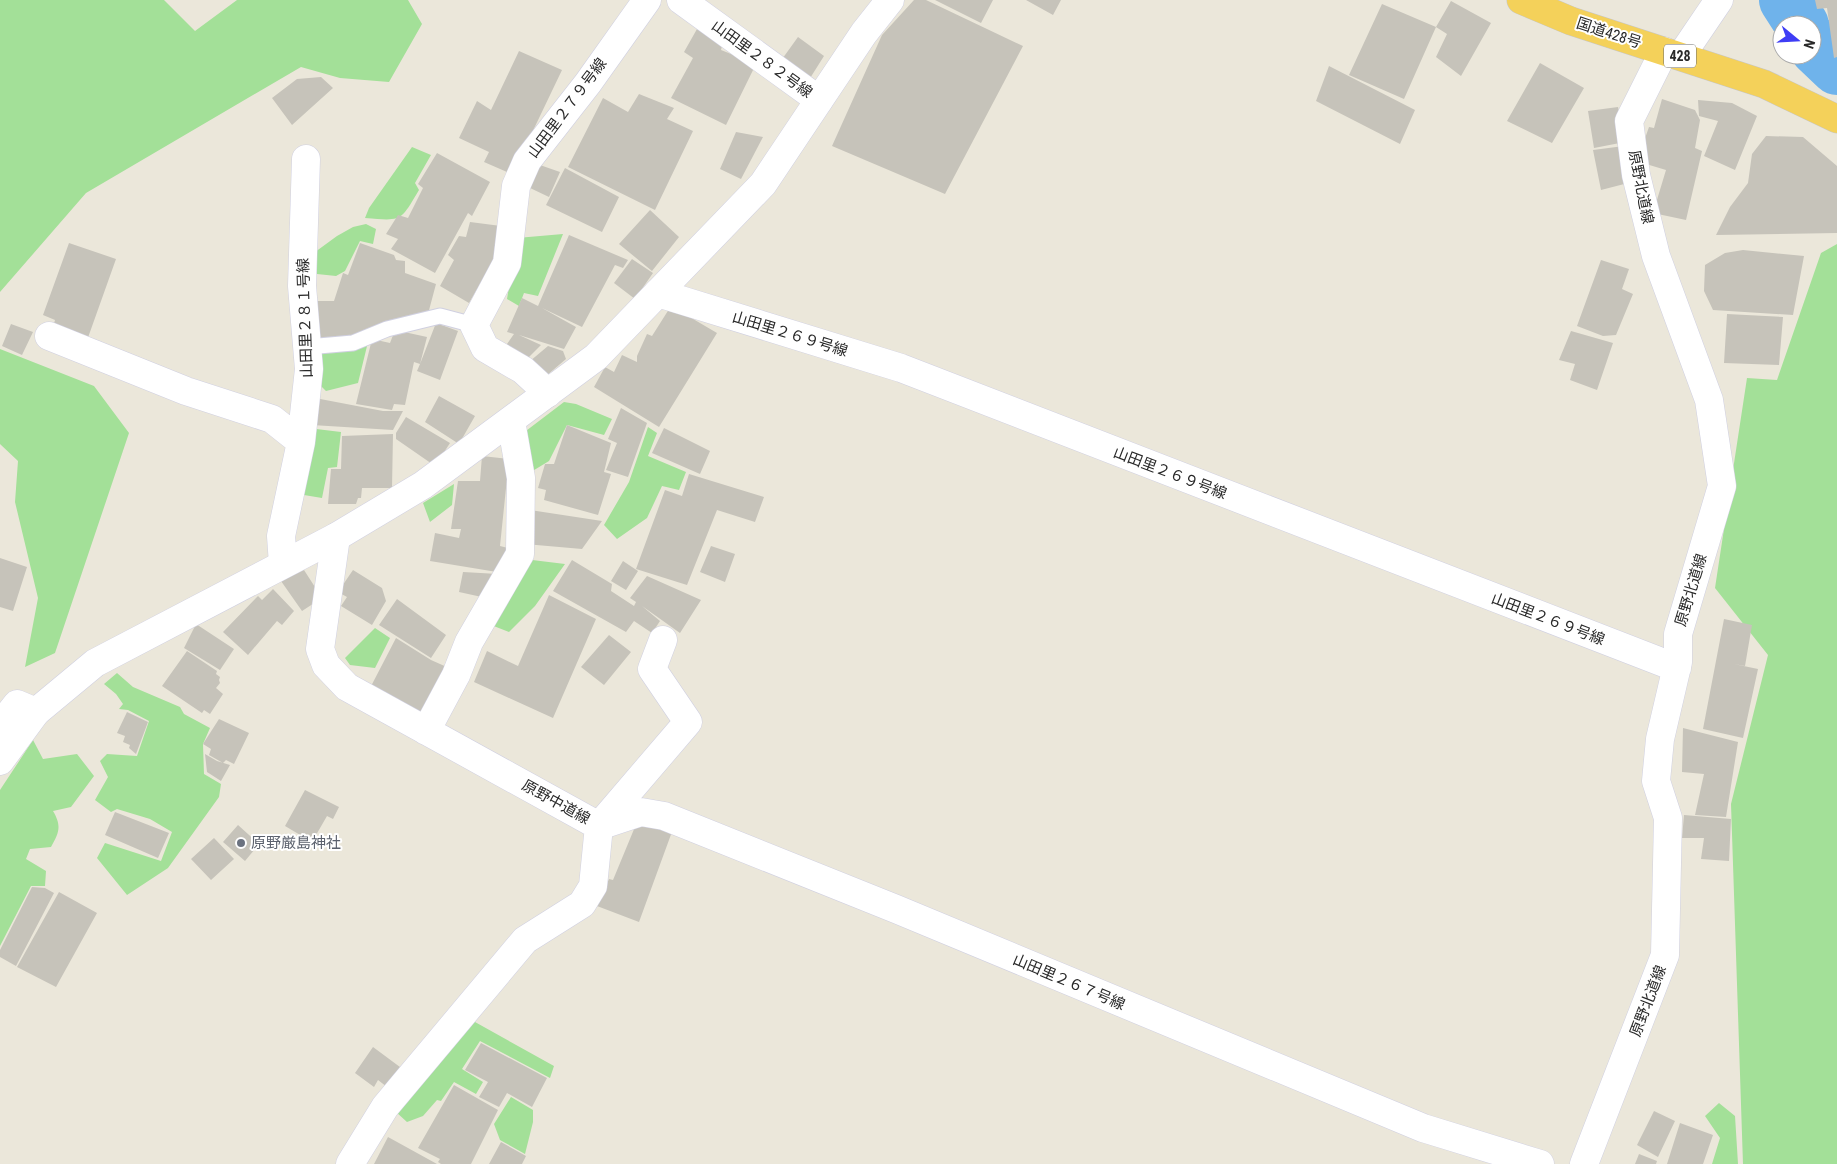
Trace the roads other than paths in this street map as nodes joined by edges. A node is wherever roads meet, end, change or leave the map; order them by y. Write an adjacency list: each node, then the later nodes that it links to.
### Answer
1 (647, 0): 11 (street, 山田里２７９号線)
2 (681, 0): 7 (street, 山田里２８２号線)
3 (890, 0): 7 (street)
4 (1521, 0): 6 (highway, 国道428号 / 428)
5 (1719, 0): 6 (street, 原野北道線)
6 (1672, 54): 8 (highway, 国道428号 / 428); 20 (street, 原野北道線)
7 (819, 100): 10 (street)
8 (1837, 119)
9 (306, 159): 13 (street, 山田里２８１号線)
10 (658, 293): 14 (street); 20 (street, 山田里２６９号線)
11 (474, 325): 13 (lane); 14 (street)
12 (49, 336): 16 (street)
13 (307, 347): 16 (street, 山田里２８１号線)
14 (548, 393): 15 (street)
15 (511, 422): 17 (street); 23 (street)
16 (301, 442): 18 (street, 山田里２８１号線)
17 (336, 537): 18 (street); 23 (street, 原野中道線)
18 (283, 564): 21 (street)
19 (663, 640): 25 (street)
20 (1677, 668): 28 (street, 原野北道線)
21 (36, 712): 22 (street); 24 (street)
22 (0, 726)
23 (426, 731): 25 (street, 原野中道線)
24 (0, 761)
25 (599, 826): 26 (street, 原野中道線); 27 (street, 山田里２６７号線)
26 (350, 1164)
27 (1540, 1164)
28 (1584, 1164)

